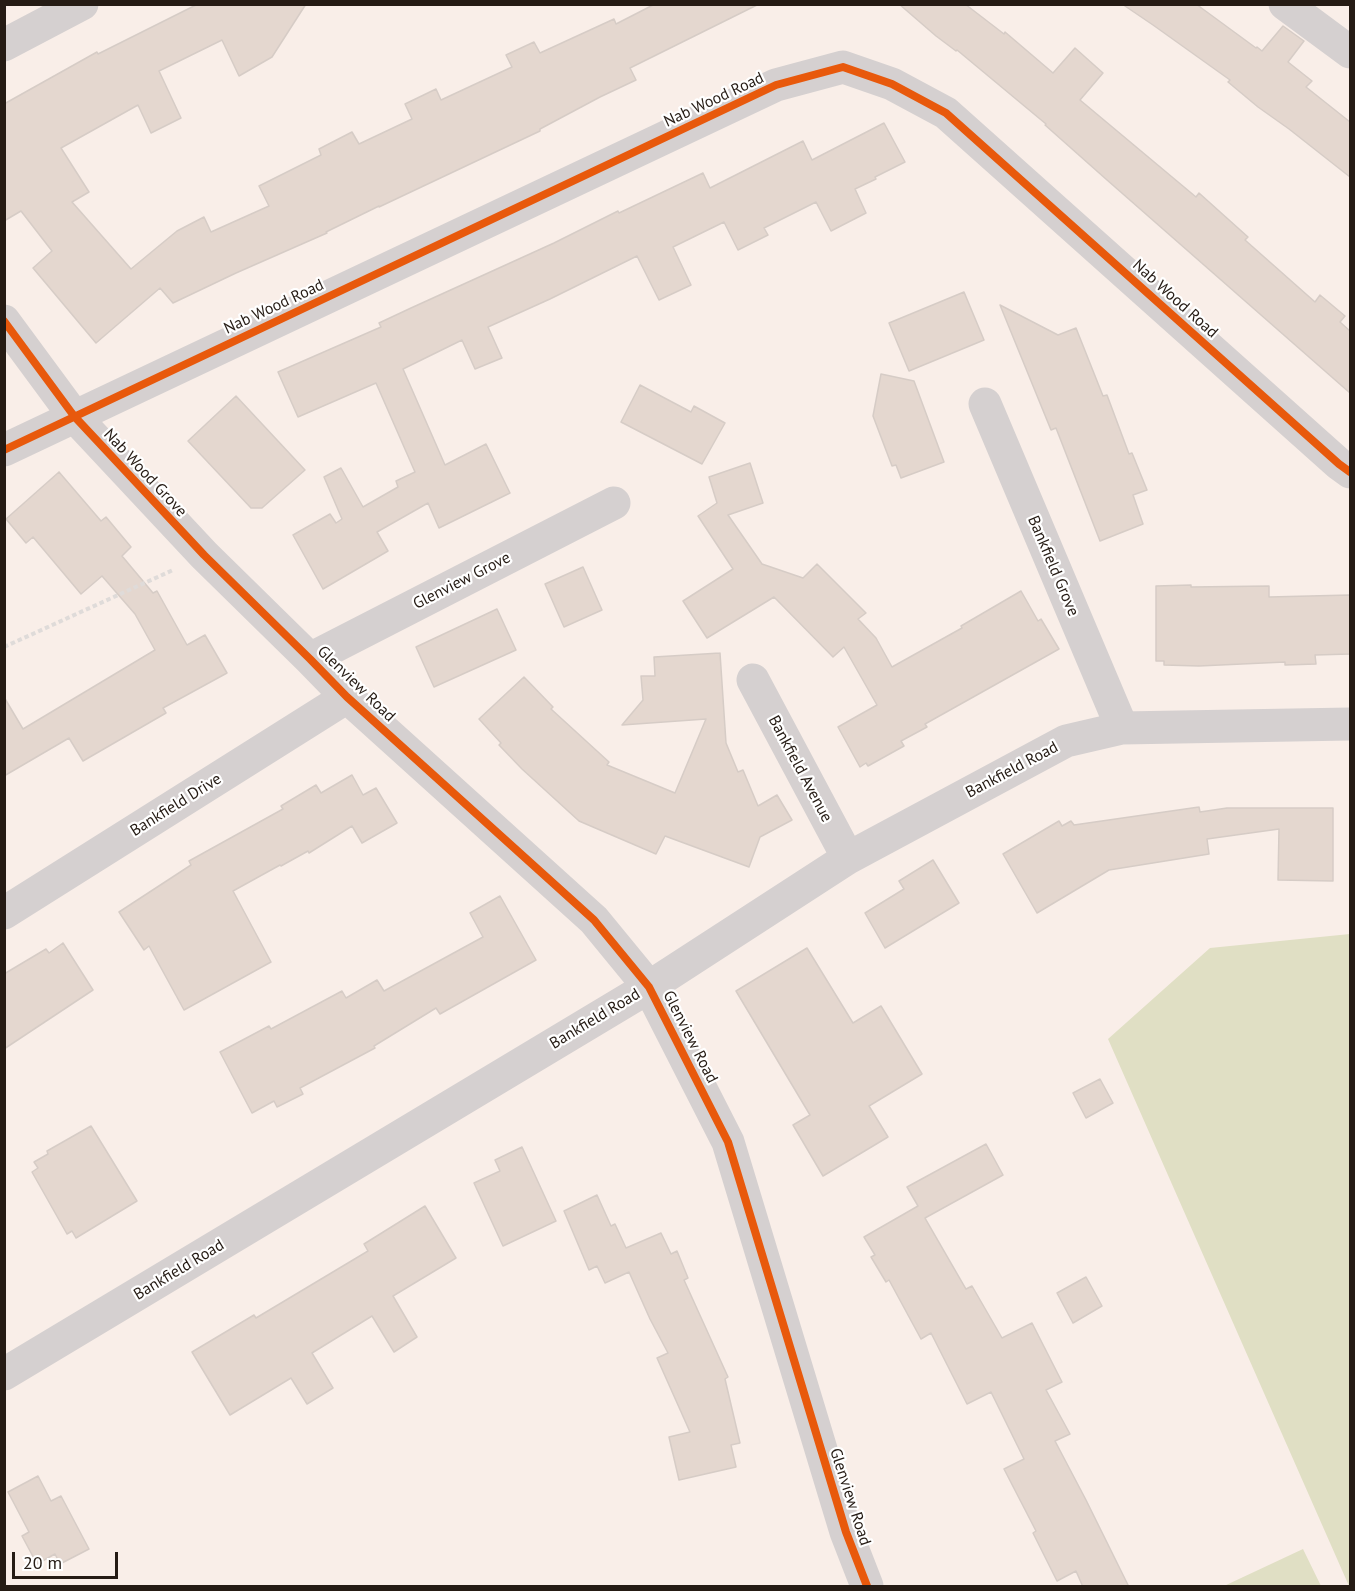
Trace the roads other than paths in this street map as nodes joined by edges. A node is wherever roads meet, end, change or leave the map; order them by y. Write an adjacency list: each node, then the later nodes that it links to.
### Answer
1 (82, 4): 3 (street)
2 (1285, 4): 4 (street)
3 (4, 45)
4 (1350, 52)
5 (4, 321): 7 (street, Nab Wood Grove)
6 (985, 404): 16 (street, Bankfield Grove)
7 (74, 416): 8 (street, Nab Wood Road); 9 (street, Nab Wood Road); 11 (street, Nab Wood Grove)
8 (4, 450)
9 (1350, 472)
10 (614, 503): 12 (street, Glenview Grove)
11 (204, 555): 12 (street, Glenview Road)
12 (310, 658): 14 (street, Glenview Road)
13 (753, 680): 17 (street, Bankfield Avenue)
14 (347, 697): 18 (street, Bankfield Drive); 19 (street, Glenview Road)
15 (1350, 724): 16 (street, Bankfield Road)
16 (1122, 728): 17 (street, Bankfield Road)
17 (848, 858): 19 (street, Bankfield Road)
18 (4, 913)
19 (649, 987): 20 (street, Bankfield Road); 21 (street, Glenview Road)
20 (4, 1374)
21 (867, 1587)

